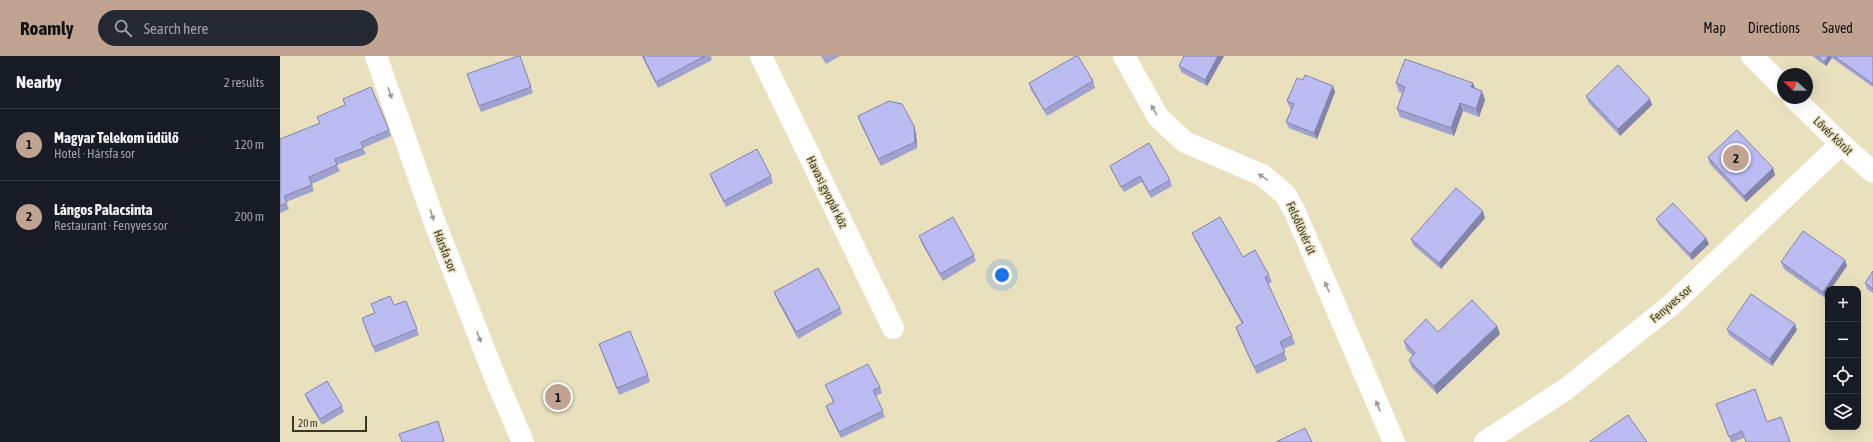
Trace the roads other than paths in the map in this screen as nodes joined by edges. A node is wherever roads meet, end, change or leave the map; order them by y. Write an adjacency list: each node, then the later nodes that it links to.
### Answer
1 (376, 56): 10 (street, Hársfa sor, one-way to 10)
2 (761, 56): 9 (street, Havasi gyopár köz)
3 (1124, 56): 11 (street, Felsőlövér út, one-way to 3)
4 (1752, 56): 5 (street)
5 (1777, 81)
6 (1800, 104): 7 (street, Lővér körút)
7 (1841, 144): 8 (street, Lővér körút); 12 (street, Fenyves sor)
8 (1873, 172)
9 (893, 328)
10 (523, 442)
11 (1394, 442)
12 (1485, 442)

